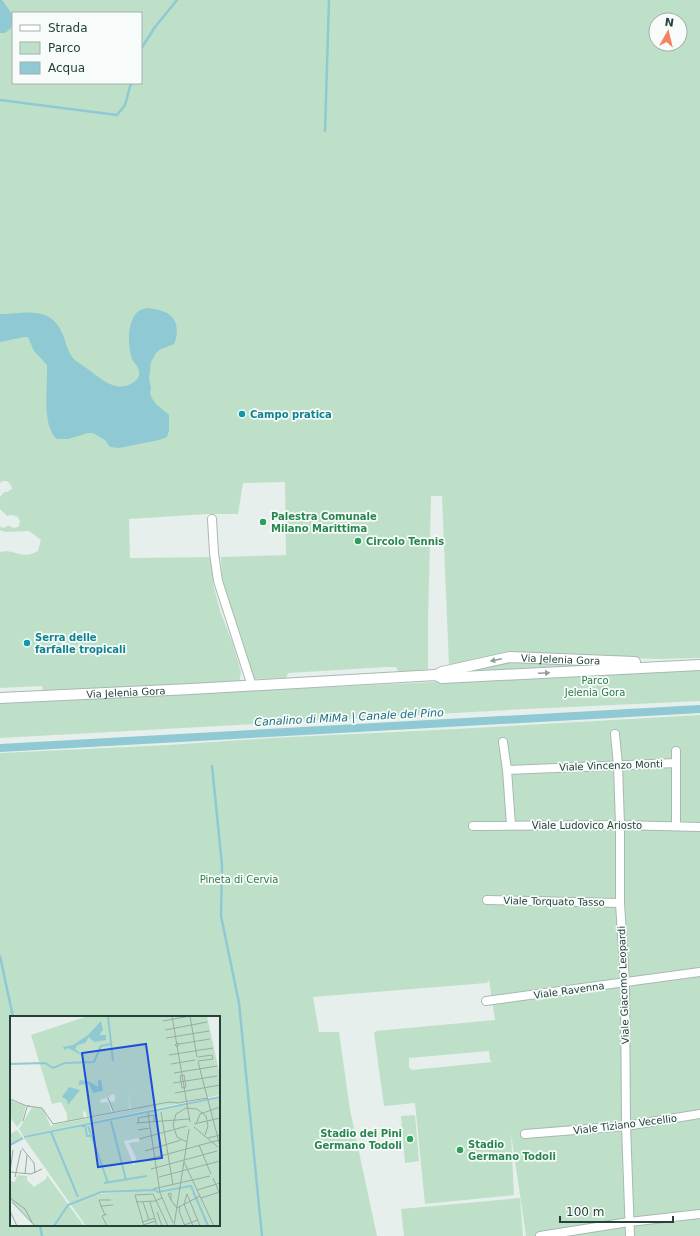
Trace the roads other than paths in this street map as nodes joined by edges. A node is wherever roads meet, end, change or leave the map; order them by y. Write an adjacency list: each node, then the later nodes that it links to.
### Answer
1 (212, 519): 5 (street)
2 (700, 665): 3 (street, Via Jelenia Gora)
3 (688, 666): 4 (street, Via Jelenia Gora, one-way to 3); 4 (street, Via Jelenia Gora, one-way to 4)
4 (436, 675): 5 (street, Via Jelenia Gora)
5 (252, 686): 6 (street, Via Jelenia Gora)
6 (0, 698)
7 (615, 734): 11 (street, Viale Giacomo Leopardi)
8 (503, 742): 12 (street)
9 (676, 752): 10 (street)
10 (676, 763): 11 (street, Viale Vincenzo Monti); 16 (street, Viale Vincenzo Monti)
11 (618, 765): 12 (street, Viale Vincenzo Monti); 14 (street, Viale Giacomo Leopardi)
12 (506, 770): 13 (street)
13 (511, 825): 14 (street, Viale Ludovico Ariosto); 15 (street, Viale Ludovico Ariosto)
14 (620, 825): 16 (street, Viale Ludovico Ariosto); 19 (street, Viale Giacomo Leopardi)
15 (473, 826)
16 (676, 826): 17 (street, Viale Ludovico Ariosto)
17 (700, 828)
18 (487, 900): 19 (street, Viale Torquato Tasso)
19 (620, 903): 21 (street, Viale Giacomo Leopardi)
20 (700, 972): 21 (street, Viale Ravenna)
21 (625, 982): 22 (street, Viale Ravenna); 24 (street, Viale Giacomo Leopardi)
22 (486, 1001)
23 (700, 1114): 24 (street, Viale Tiziano Vecellio)
24 (626, 1126): 25 (street, Viale Tiziano Vecellio); 27 (street, Viale Giacomo Leopardi)
25 (525, 1134)
26 (700, 1214): 27 (street)
27 (629, 1222): 28 (street); 29 (street, Viale Giacomo Leopardi)
28 (540, 1236)
29 (630, 1236)

